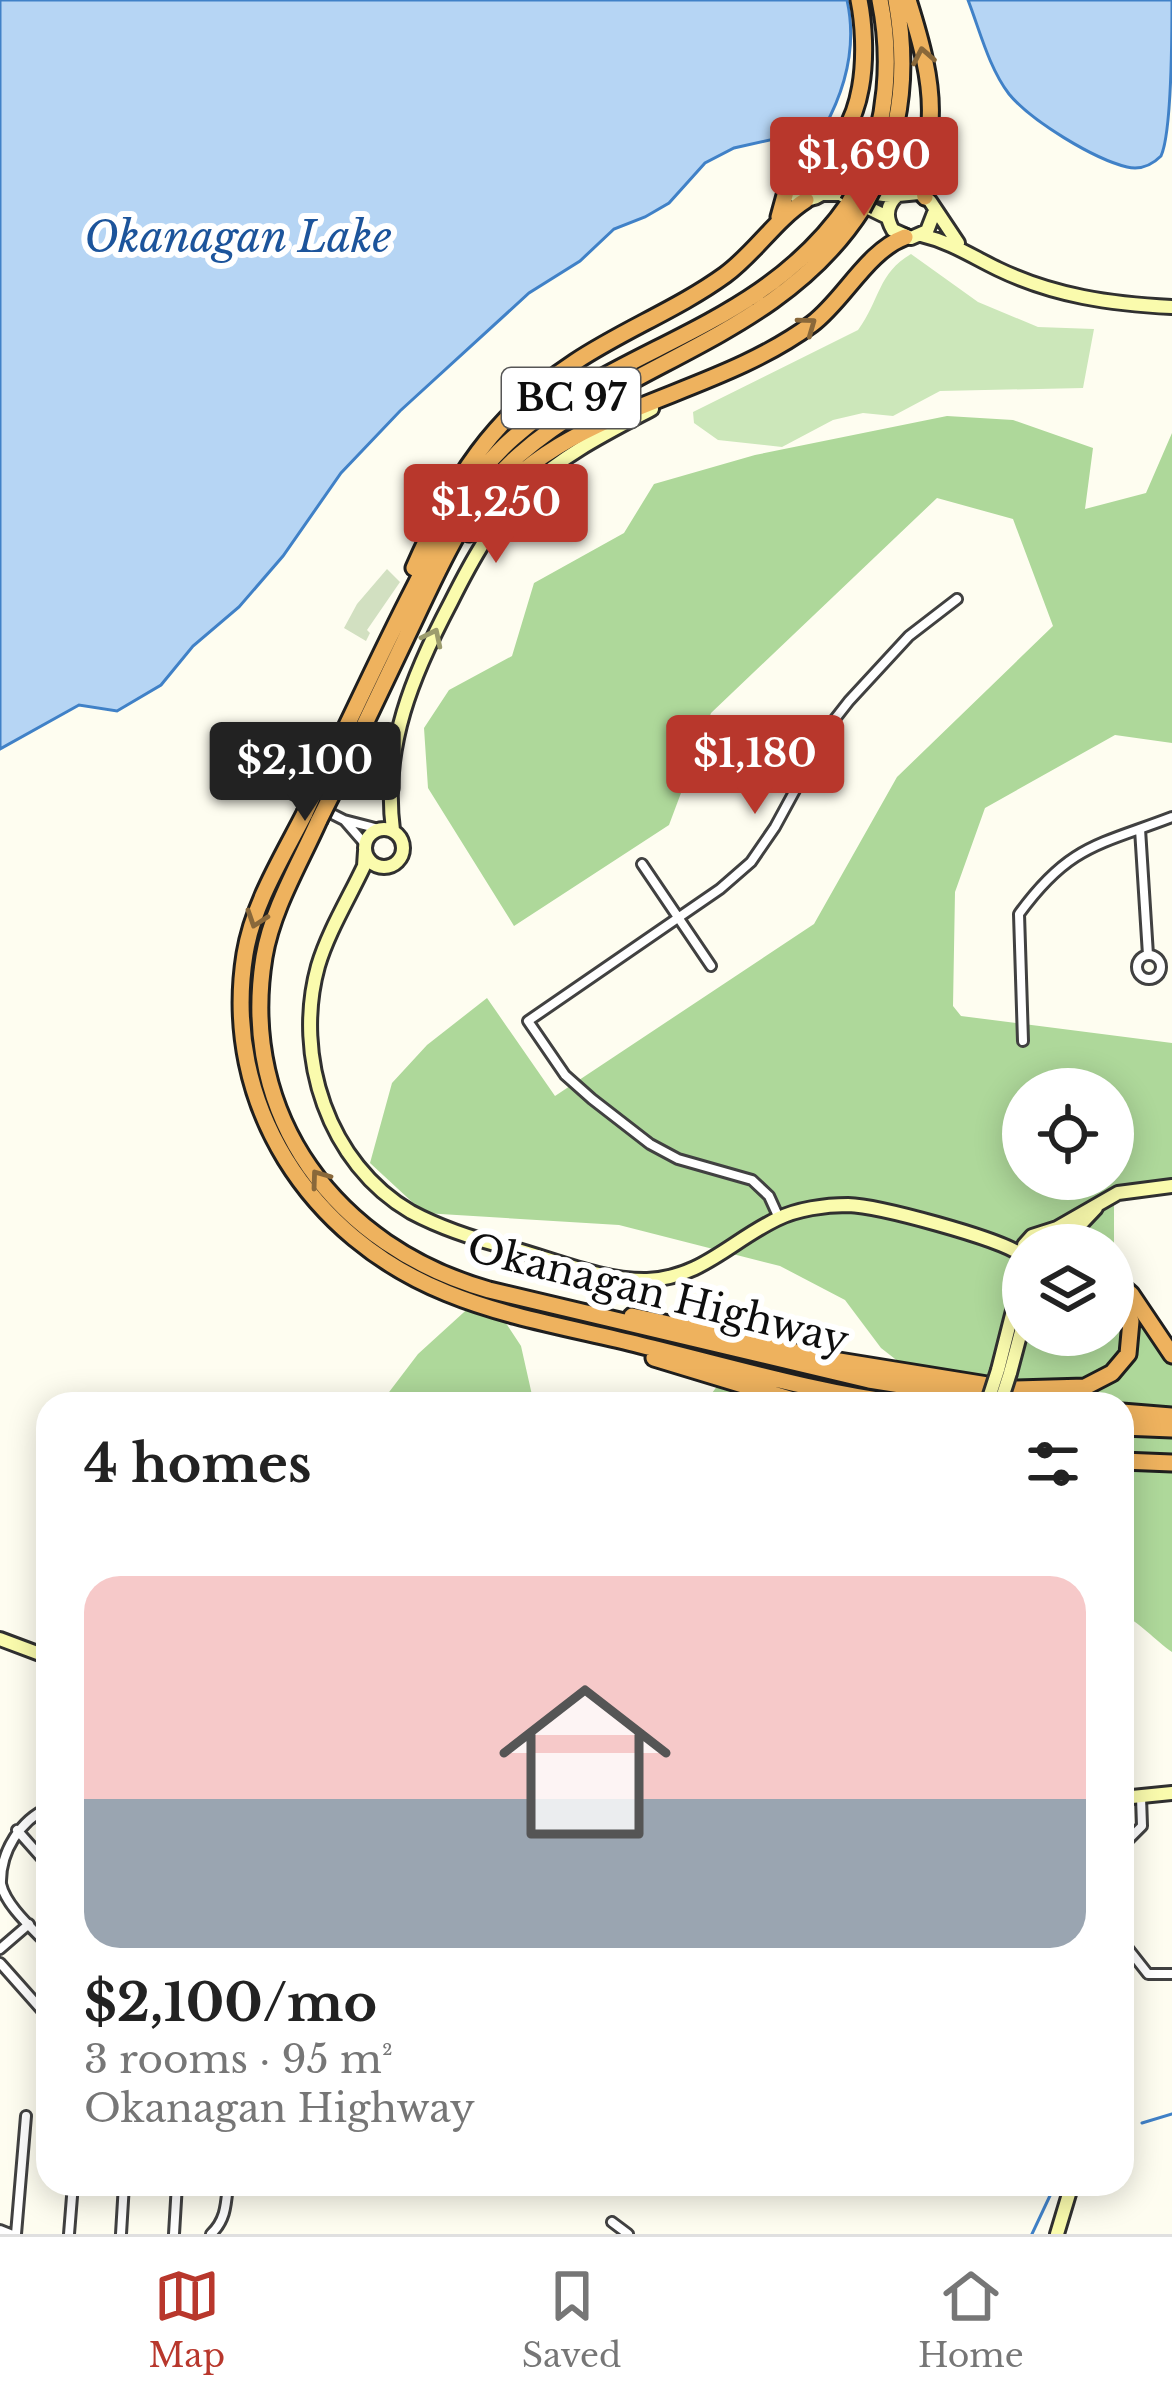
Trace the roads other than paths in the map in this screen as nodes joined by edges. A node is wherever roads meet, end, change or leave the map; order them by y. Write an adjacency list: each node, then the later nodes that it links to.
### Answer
1 (860, 0): 5 (highway)
2 (880, 0): 7 (highway, Okanagan Highway / BC 97)
3 (896, 0): 7 (highway, Okanagan Highway / BC 97)
4 (908, 0): 11 (highway, one-way to 4)
5 (814, 154): 6 (street); 8 (street)
6 (830, 170): 9 (street); 10 (street)
7 (870, 179): 19 (highway, Okanagan Highway / BC 97, bridge)
8 (788, 188): 10 (street); 13 (highway)
9 (898, 195): 11 (street); 12 (street)
10 (814, 197): 12 (street); 13 (highway)
11 (930, 205): 14 (street); 15 (street)
12 (887, 217): 14 (street)
13 (776, 225): 19 (highway)
14 (913, 236): 15 (street); 17 (highway, one-way to 14)
15 (960, 245): 16 (street)
16 (1172, 307)
17 (704, 380): 19 (highway); 25 (street, one-way to 17)
18 (957, 599): 30 (street)
19 (379, 676): 21 (highway, Okanagan Highway / BC 97, bridge)
20 (246, 779): 23 (street)
21 (312, 816): 44 (highway, Okanagan Highway / BC 97, one-way to 21); 46 (highway, Okanagan Highway / BC 97, one-way to 46)
22 (1172, 817): 24 (street)
23 (344, 820): 25 (street); 26 (street)
24 (1140, 829): 31 (street); 33 (street)
25 (386, 830): 26 (street); 28 (street)
26 (365, 848): 28 (street); 29 (street)
27 (642, 864): 30 (street)
28 (380, 867): 29 (street)
29 (350, 896): 38 (street)
30 (679, 918): 32 (street); 38 (street)
31 (1148, 955)
32 (711, 966)
33 (1023, 1041)
34 (1172, 1186): 35 (street)
35 (1134, 1189)
36 (1102, 1200): 39 (street)
37 (1103, 1200): 40 (street)
38 (779, 1218): 41 (street)
39 (1065, 1224)
40 (1080, 1224)
41 (981, 1236): 42 (street); 43 (street)
42 (1002, 1241)
43 (1002, 1241)
44 (523, 1297): 50 (highway); 54 (highway, Okanagan Highway / BC 97)
45 (1134, 1298): 47 (highway)
46 (520, 1315): 52 (highway); 53 (highway, Okanagan Highway / BC 97)
47 (1172, 1355)
48 (1007, 1356): 51 (street)
49 (1010, 1356): 51 (street)
50 (1126, 1356)
51 (1004, 1372): 55 (street, bridge); 56 (street, bridge)
52 (767, 1392)
53 (848, 1392)
54 (941, 1392)
55 (993, 1392)
56 (1002, 1392)
57 (1134, 1413): 58 (highway)
58 (1172, 1416)
59 (1134, 1428): 60 (highway)
60 (1172, 1430)
61 (1134, 1461): 62 (highway)
62 (1172, 1463)
63 (0, 1639): 64 (street)
64 (36, 1652)
65 (1172, 1793): 67 (street)
66 (1134, 1797): 67 (street)
67 (1141, 1797): 70 (street)
68 (36, 1814): 69 (street)
69 (17, 1830): 71 (street); 72 (street)
70 (1134, 1834)
71 (36, 1851)
72 (28, 1924): 73 (street); 74 (street)
73 (36, 1932)
74 (0, 1949)
75 (1134, 1956): 77 (street)
76 (0, 1963): 78 (street)
77 (1172, 1974)
78 (36, 2004)
79 (26, 2116): 87 (street)
80 (72, 2196): 88 (street)
81 (123, 2196): 89 (street)
82 (176, 2196): 90 (street)
83 (227, 2196): 91 (street)
84 (1069, 2196): 93 (street)
85 (612, 2222): 92 (street)
86 (0, 2230): 87 (street)
87 (13, 2234)
88 (69, 2234)
89 (121, 2234)
90 (174, 2234)
91 (211, 2234)
92 (628, 2234)
93 (1058, 2234)

